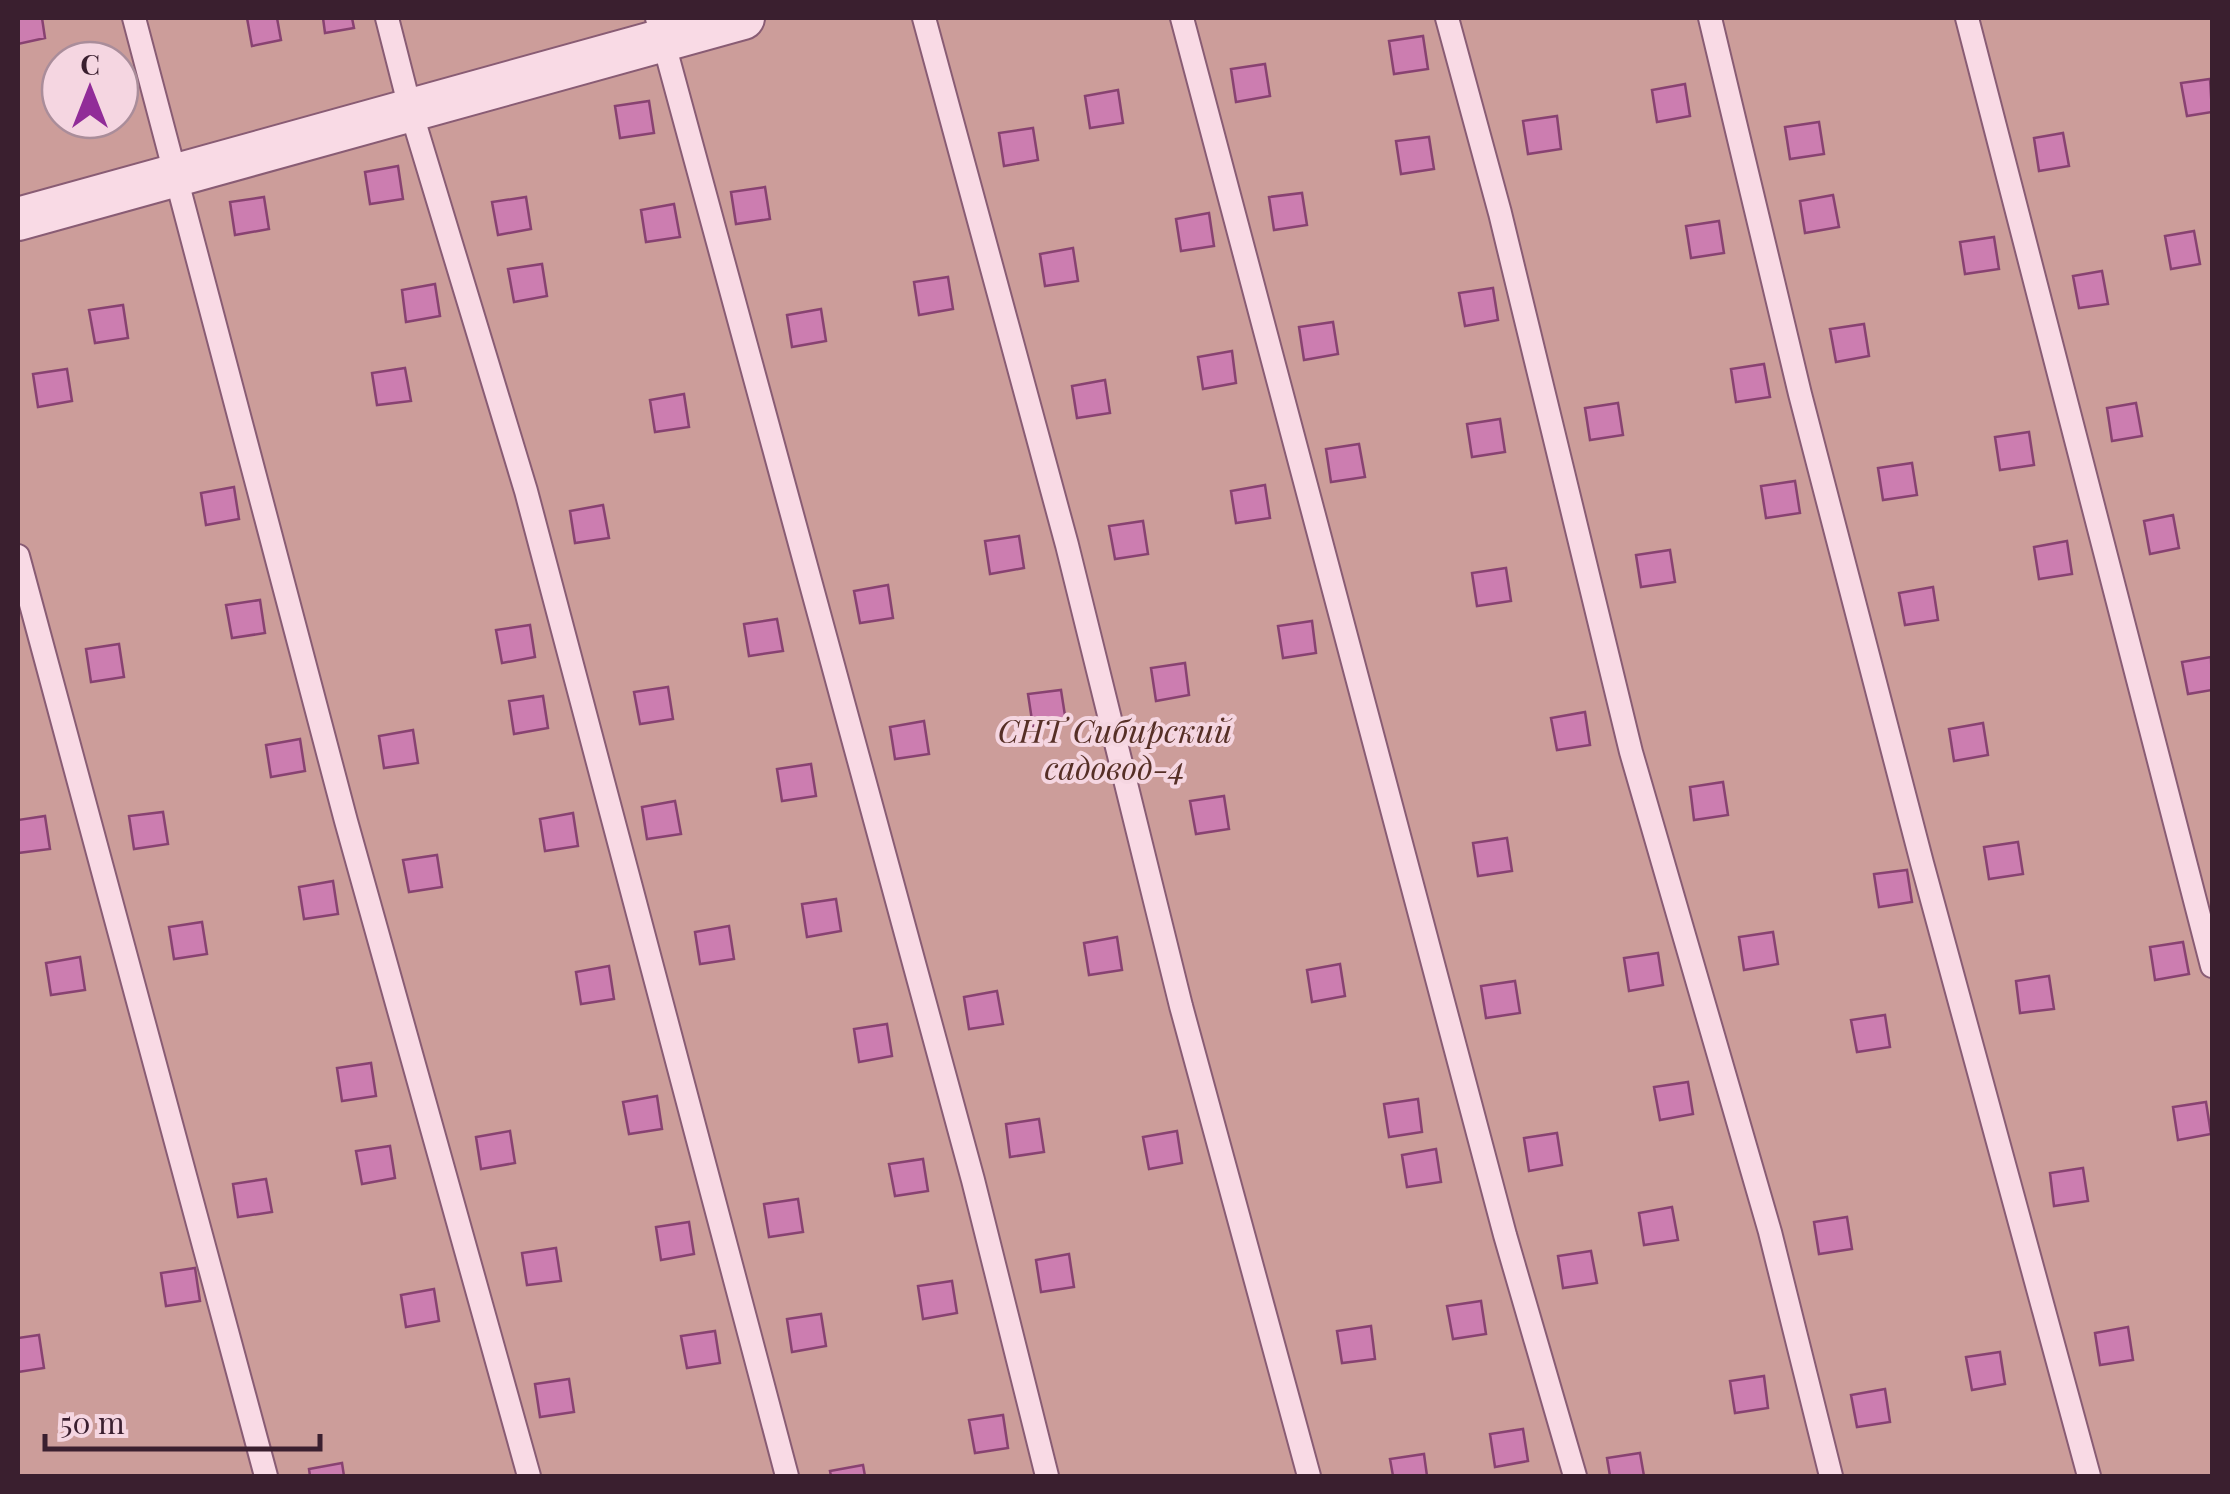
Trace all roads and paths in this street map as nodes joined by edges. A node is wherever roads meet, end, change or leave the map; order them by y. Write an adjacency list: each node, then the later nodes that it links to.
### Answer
1 (134, 18): 11 (lane)
2 (387, 18): 10 (lane)
3 (743, 18): 9 (street)
4 (924, 18): 19 (lane)
5 (1182, 18): 20 (lane)
6 (1447, 18): 21 (lane)
7 (1710, 18): 22 (lane)
8 (1966, 18): 14 (lane)
9 (660, 28): 10 (street); 18 (lane)
10 (410, 108): 11 (street); 17 (lane)
11 (178, 175): 12 (street); 16 (lane)
12 (18, 219)
13 (18, 556): 15 (lane)
14 (2212, 966)
15 (266, 1476)
16 (528, 1476)
17 (787, 1476)
18 (1046, 1476)
19 (1309, 1476)
20 (1575, 1476)
21 (1831, 1476)
22 (2089, 1476)

